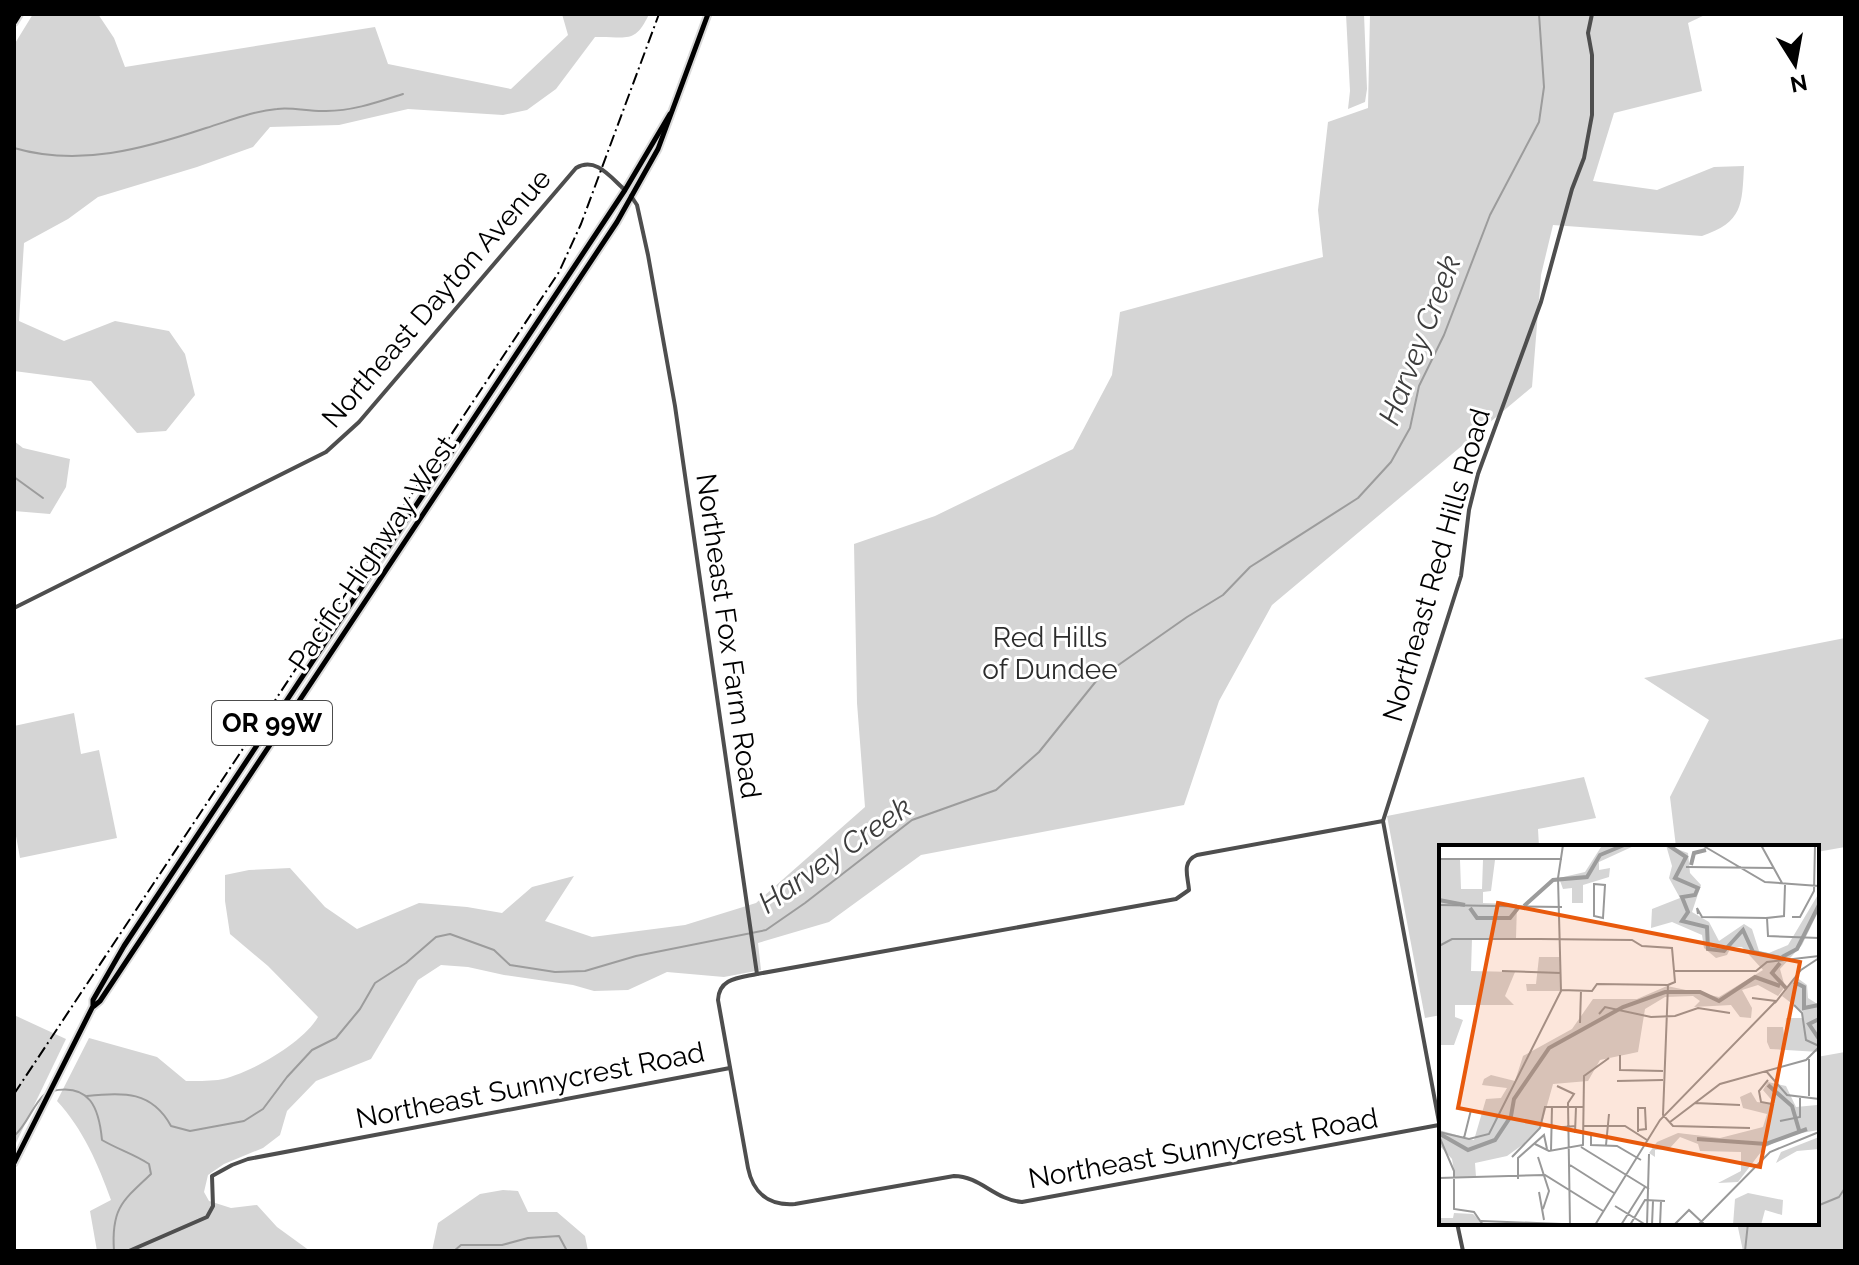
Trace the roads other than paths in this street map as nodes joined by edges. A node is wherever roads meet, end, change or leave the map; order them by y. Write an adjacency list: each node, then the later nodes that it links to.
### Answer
1 (19, 14): 4 (highway)
2 (708, 14): 5 (main road, Pacific Highway West / OR 99W)
3 (1592, 14): 9 (street, Northeast Red Hills Road)
4 (14, 22)
5 (670, 114): 6 (main road, Pacific Highway West / OR 99W); 7 (main road, Pacific Highway West / OR 99W)
6 (625, 190): 7 (street); 8 (street, Northeast Dayton Avenue); 11 (main road, Pacific Highway West / OR 99W)
7 (632, 196): 10 (street, Northeast Fox Farm Road); 11 (main road, Pacific Highway West / OR 99W)
8 (14, 608)
9 (1383, 821): 10 (street); 13 (street, Northeast Red Hills Road)
10 (757, 974): 12 (street)
11 (93, 1006): 14 (main road, Pacific Highway West / OR 99W)
12 (730, 1068): 13 (street, Northeast Sunnycrest Road); 16 (street, Northeast Sunnycrest Road)
13 (1439, 1125)
14 (14, 1163)
15 (1457, 1225): 17 (street)
16 (132, 1250)
17 (1463, 1251)

